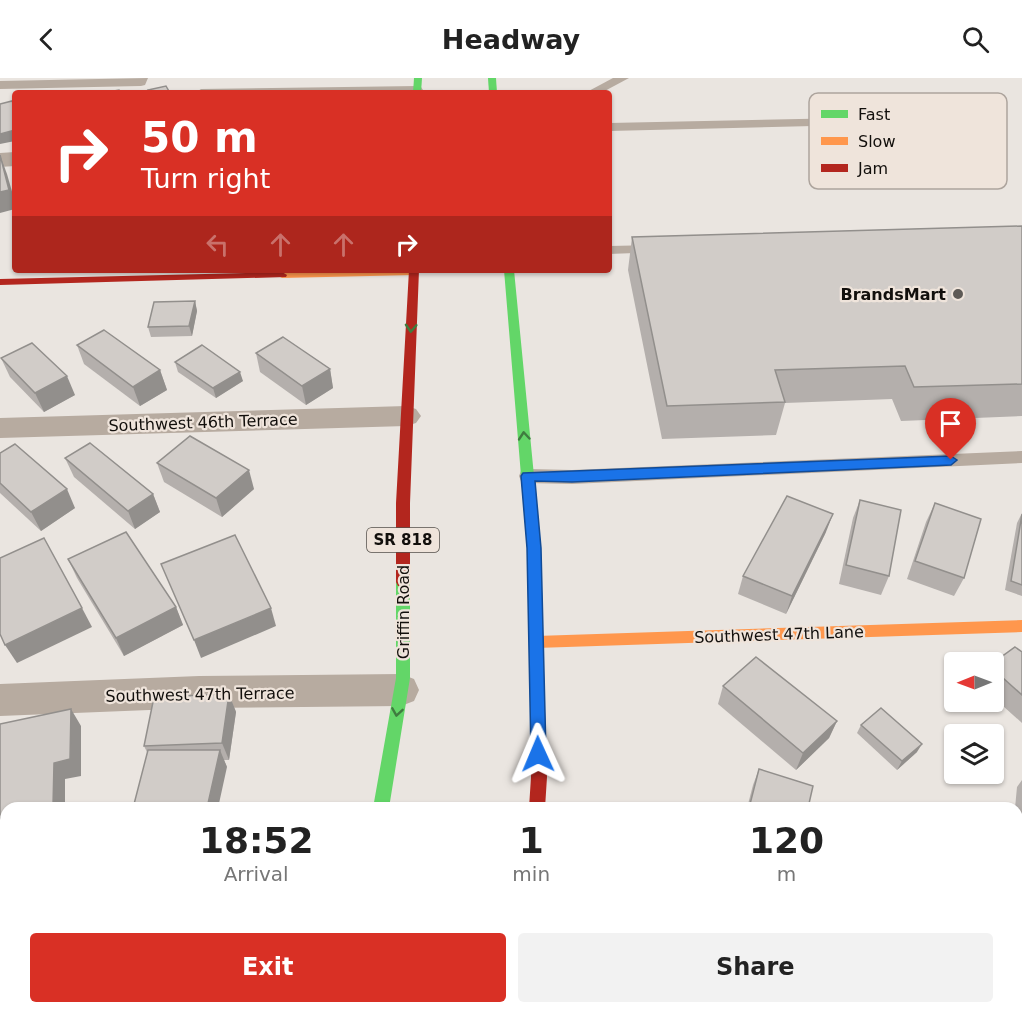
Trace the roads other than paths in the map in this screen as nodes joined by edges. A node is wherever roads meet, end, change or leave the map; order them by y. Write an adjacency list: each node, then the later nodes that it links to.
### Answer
1 (623, 78): 6 (lane)
2 (144, 83): 3 (lane)
3 (0, 85)
4 (417, 87): 5 (lane)
5 (309, 90)
6 (597, 90)
7 (809, 123): 8 (lane)
8 (612, 127)
9 (666, 249): 10 (lane)
10 (612, 250)
11 (339, 273): 14 (main road)
12 (414, 273): 15 (main road, Griffin Road / SR 818, one-way to 15)
13 (509, 273): 18 (main road, one-way to 13)
14 (0, 282)
15 (406, 416): 16 (street, Southwest 46th Terrace); 21 (main road, Griffin Road / SR 818)
16 (0, 428)
17 (1022, 457): 18 (lane)
18 (528, 476): 20 (main road)
19 (1022, 626): 20 (main road, Southwest 47th Lane)
20 (536, 642): 24 (main road)
21 (401, 690): 22 (street, Southwest 47th Terrace); 23 (main road, Griffin Road / SR 818, one-way to 23)
22 (0, 700)
23 (382, 802)
24 (537, 802)

